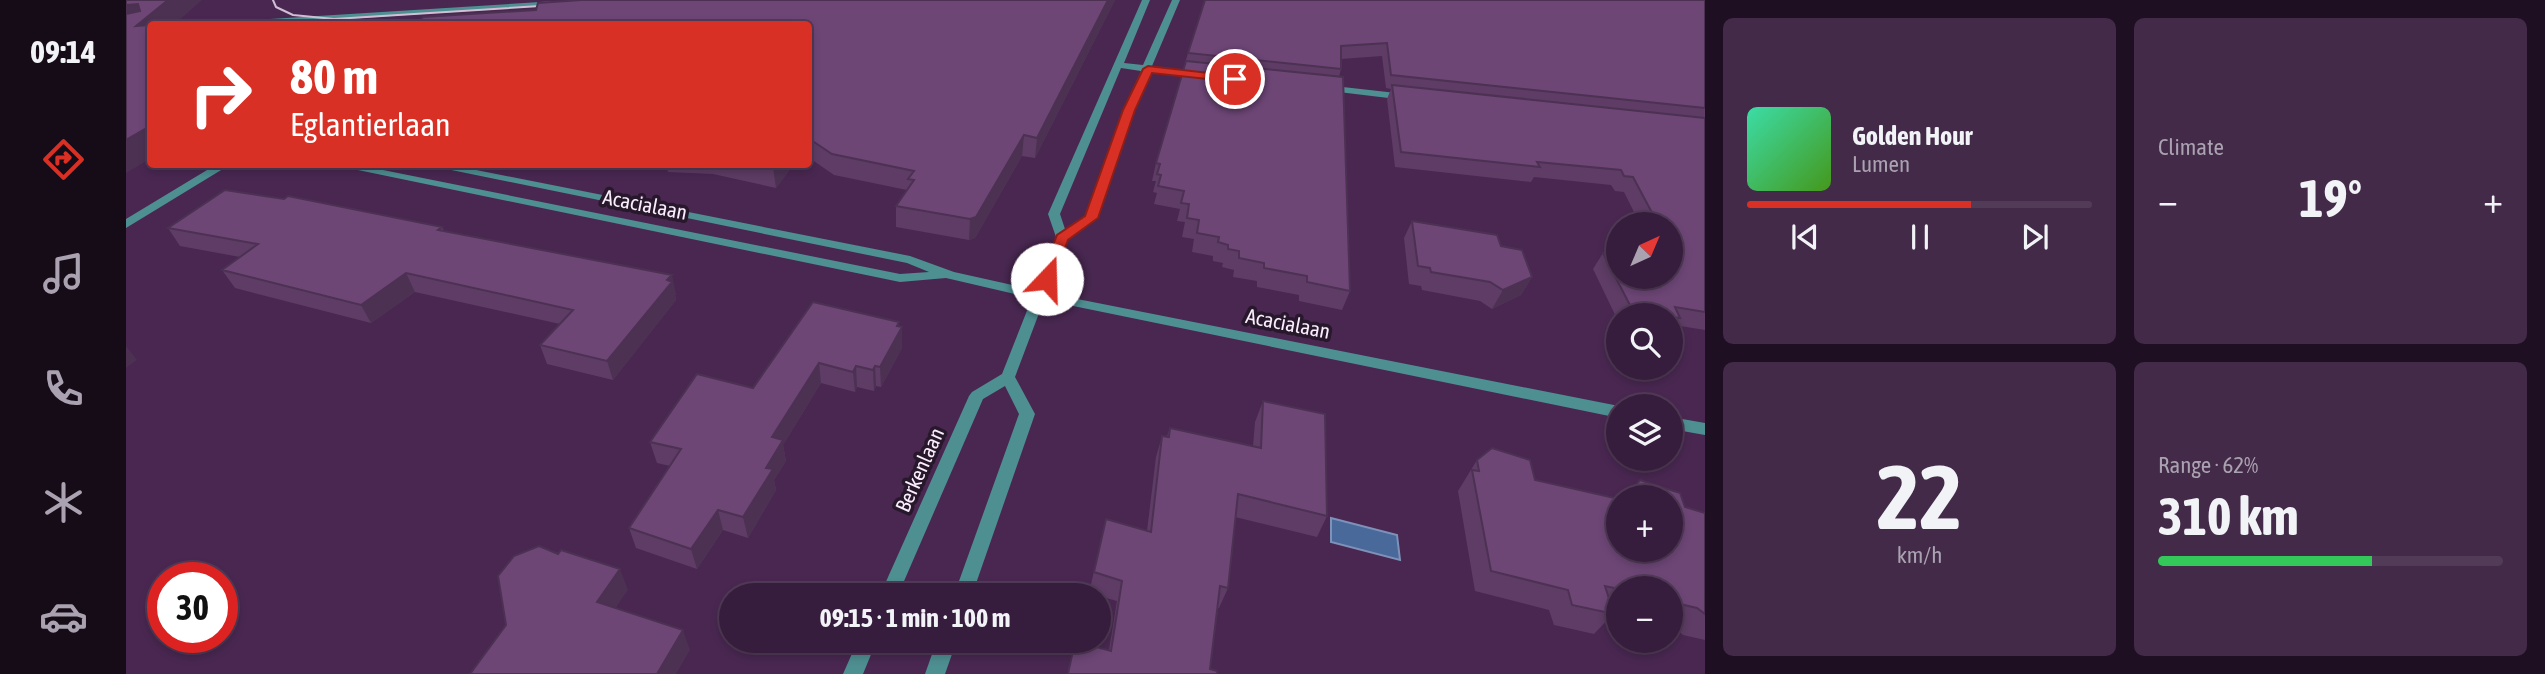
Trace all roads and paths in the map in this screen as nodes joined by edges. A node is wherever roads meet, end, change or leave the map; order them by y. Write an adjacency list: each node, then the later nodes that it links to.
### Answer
1 (1146, 0): 7 (street)
2 (1176, 0): 8 (street)
3 (562, 3): 4 (street)
4 (374, 16): 5 (street); 6 (street)
5 (290, 21)
6 (370, 21)
7 (1118, 65): 8 (street); 16 (street)
8 (1148, 69): 9 (street); 16 (street)
9 (1208, 76)
10 (1318, 88): 11 (street)
11 (1415, 98)
12 (219, 168): 15 (street)
13 (354, 168): 17 (street, Acacialaan)
14 (448, 168): 17 (street, Acacialaan)
15 (126, 224)
16 (1062, 237): 18 (street)
17 (949, 275): 18 (street, Acacialaan)
18 (1041, 295): 19 (street); 20 (street, Acacialaan)
19 (1008, 377): 23 (street, Berkenlaan); 24 (street)
20 (1606, 409)
21 (1683, 425): 22 (street)
22 (1705, 429)
23 (894, 583)
24 (967, 583)
25 (862, 653): 27 (street)
26 (942, 653): 28 (street)
27 (853, 674)
28 (935, 674)

